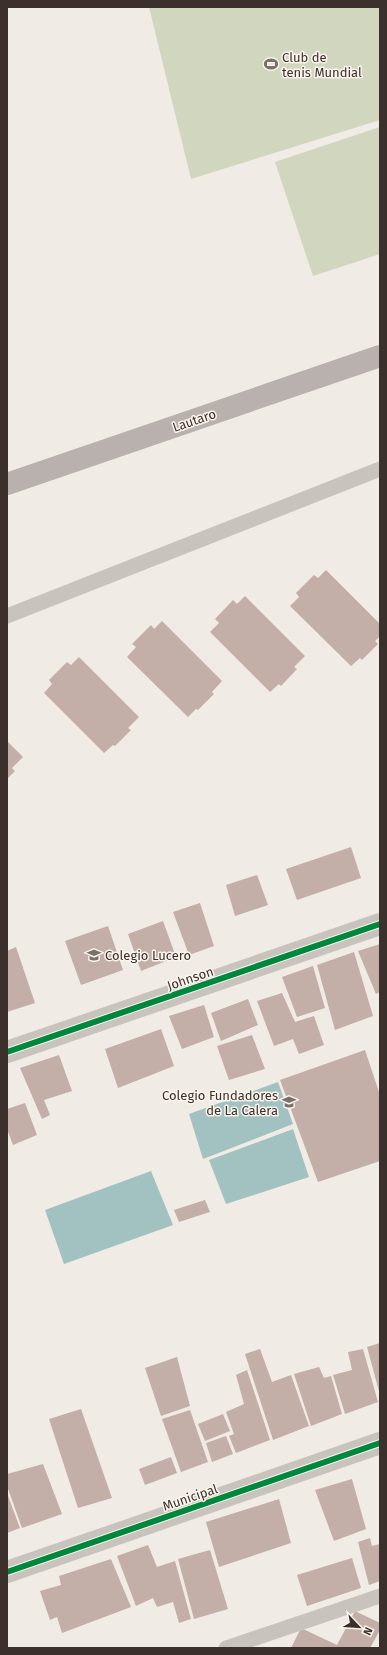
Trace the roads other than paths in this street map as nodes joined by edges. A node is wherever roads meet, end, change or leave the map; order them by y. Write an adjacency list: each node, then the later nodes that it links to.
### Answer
1 (380, 356): 3 (main road, Lautaro)
2 (380, 469): 4 (lane)
3 (7, 484)
4 (7, 616)
5 (380, 924): 6 (street, Johnson)
6 (7, 1052)
7 (380, 1443): 8 (street, Municipal)
8 (7, 1572)
9 (380, 1596): 10 (lane)
10 (226, 1648)

